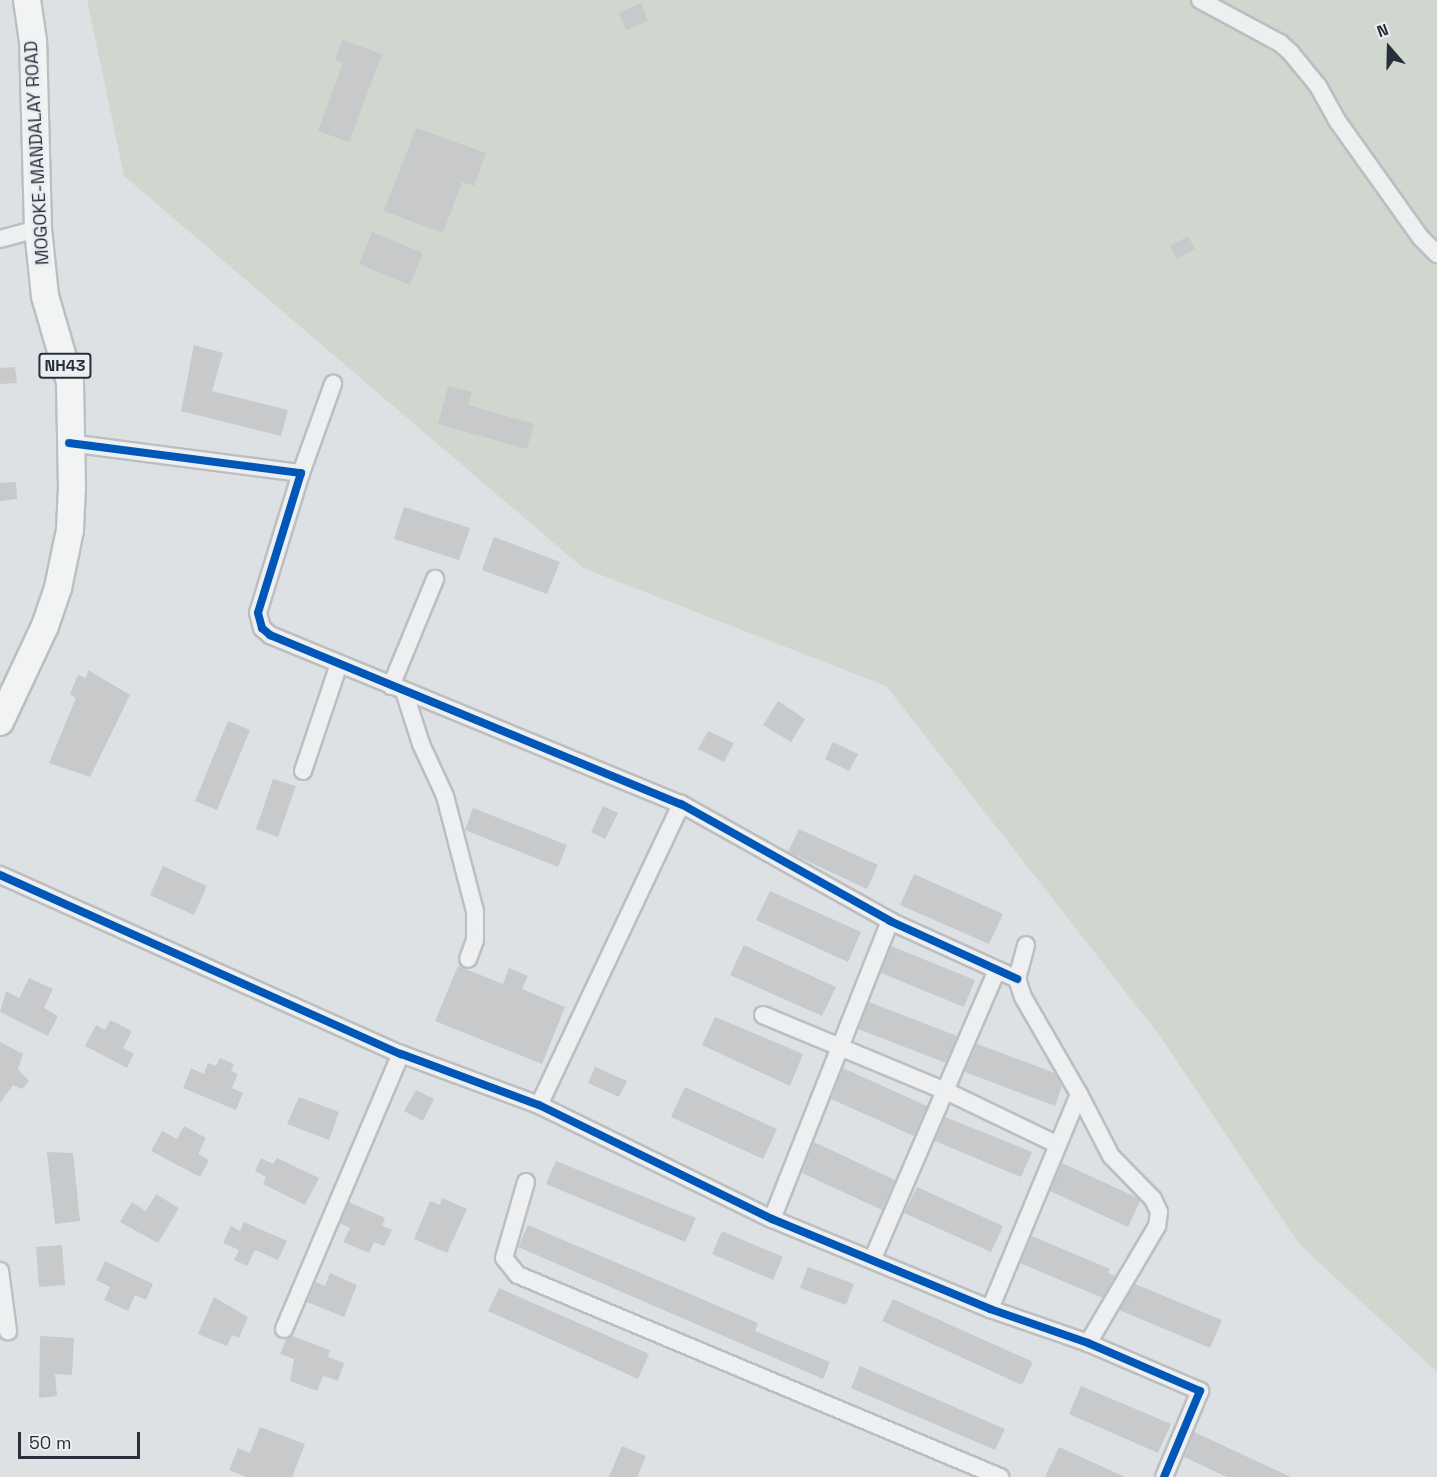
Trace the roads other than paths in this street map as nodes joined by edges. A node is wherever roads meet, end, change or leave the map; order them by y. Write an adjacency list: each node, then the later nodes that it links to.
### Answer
1 (27, 0): 3 (highway, MOGOKE-MANDALAY ROAD / NH43)
2 (1200, 0): 5 (street)
3 (38, 229): 4 (street); 7 (highway, MOGOKE-MANDALAY ROAD / NH43)
4 (0, 239)
5 (1437, 254)
6 (333, 384): 8 (street)
7 (69, 443): 8 (street); 12 (highway, MOGOKE-MANDALAY ROAD / NH43)
8 (301, 473): 10 (street)
9 (435, 579): 11 (street)
10 (339, 664): 11 (street); 13 (street)
11 (398, 688): 14 (street); 18 (street)
12 (1, 719)
13 (303, 771)
14 (681, 804): 16 (street); 26 (street)
15 (0, 875): 23 (street)
16 (890, 921): 19 (street); 22 (street)
17 (1026, 945): 20 (street)
18 (468, 959)
19 (996, 973): 20 (street); 24 (street)
20 (1017, 979): 25 (street)
21 (763, 1015): 22 (street)
22 (839, 1044): 24 (street); 29 (street)
23 (401, 1054): 26 (street); 33 (street)
24 (946, 1091): 27 (street); 30 (street)
25 (1079, 1094): 27 (street); 35 (street)
26 (539, 1105): 29 (street)
27 (1056, 1144): 32 (street)
28 (526, 1182): 36 (street)
29 (772, 1219): 30 (street)
30 (873, 1258): 32 (street)
31 (0, 1271): 34 (street)
32 (990, 1309): 35 (street)
33 (284, 1329)
34 (8, 1332)
35 (1088, 1343): 37 (street)
36 (1000, 1477)
37 (1164, 1477)

